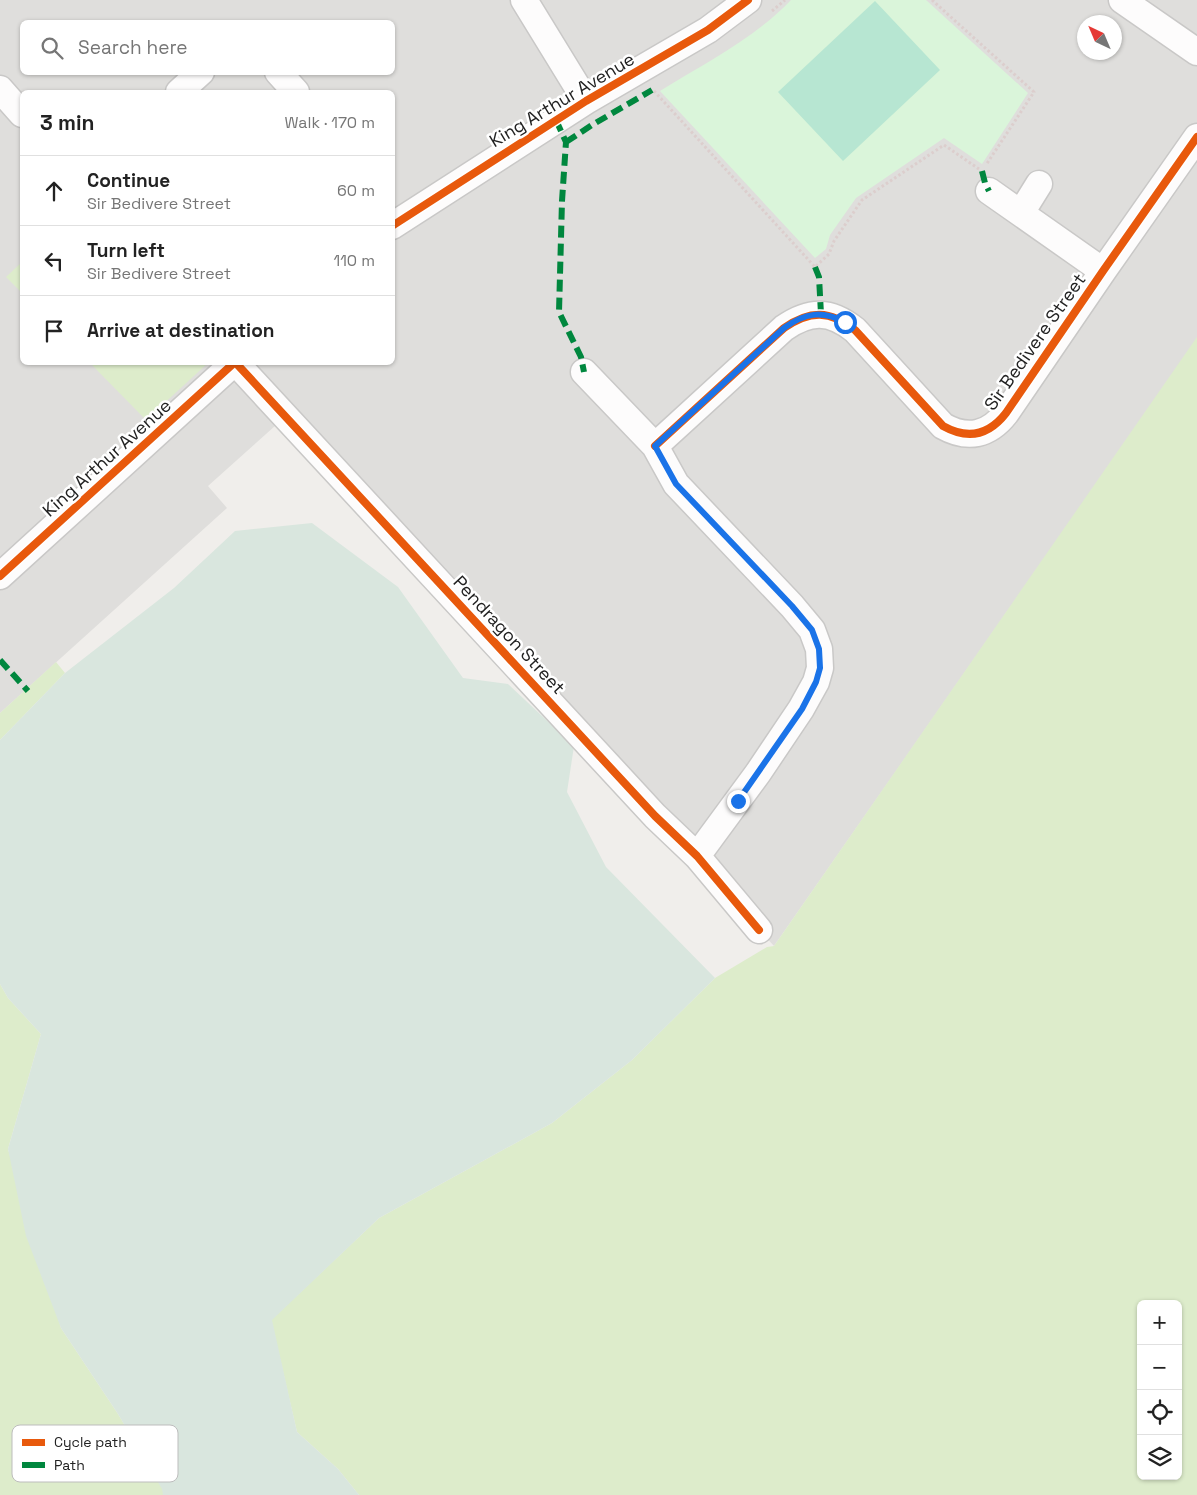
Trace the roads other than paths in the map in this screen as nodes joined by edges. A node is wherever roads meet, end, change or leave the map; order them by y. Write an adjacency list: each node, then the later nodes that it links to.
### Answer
1 (524, 0): 10 (street)
2 (748, 0): 10 (street, King Arthur Avenue)
3 (1122, 0): 4 (street)
4 (1197, 52)
5 (198, 75): 8 (street)
6 (281, 75): 9 (street)
7 (0, 89): 11 (street)
8 (181, 90)
9 (294, 90)
10 (586, 101): 15 (street, King Arthur Avenue)
11 (20, 112)
12 (1197, 137): 17 (street, Sir Bedivere Street)
13 (1039, 184): 16 (street)
14 (989, 191): 16 (street, Sir Bedivere Street)
15 (398, 212)
16 (1021, 214): 17 (street, Sir Bedivere Street)
17 (1103, 271): 21 (street, Sir Bedivere Street)
18 (232, 365): 22 (street, King Arthur Avenue)
19 (238, 365): 23 (street, Pendragon Street)
20 (584, 372): 21 (street)
21 (655, 446): 23 (street)
22 (0, 576)
23 (697, 856): 24 (street, Pendragon Street)
24 (759, 930)

